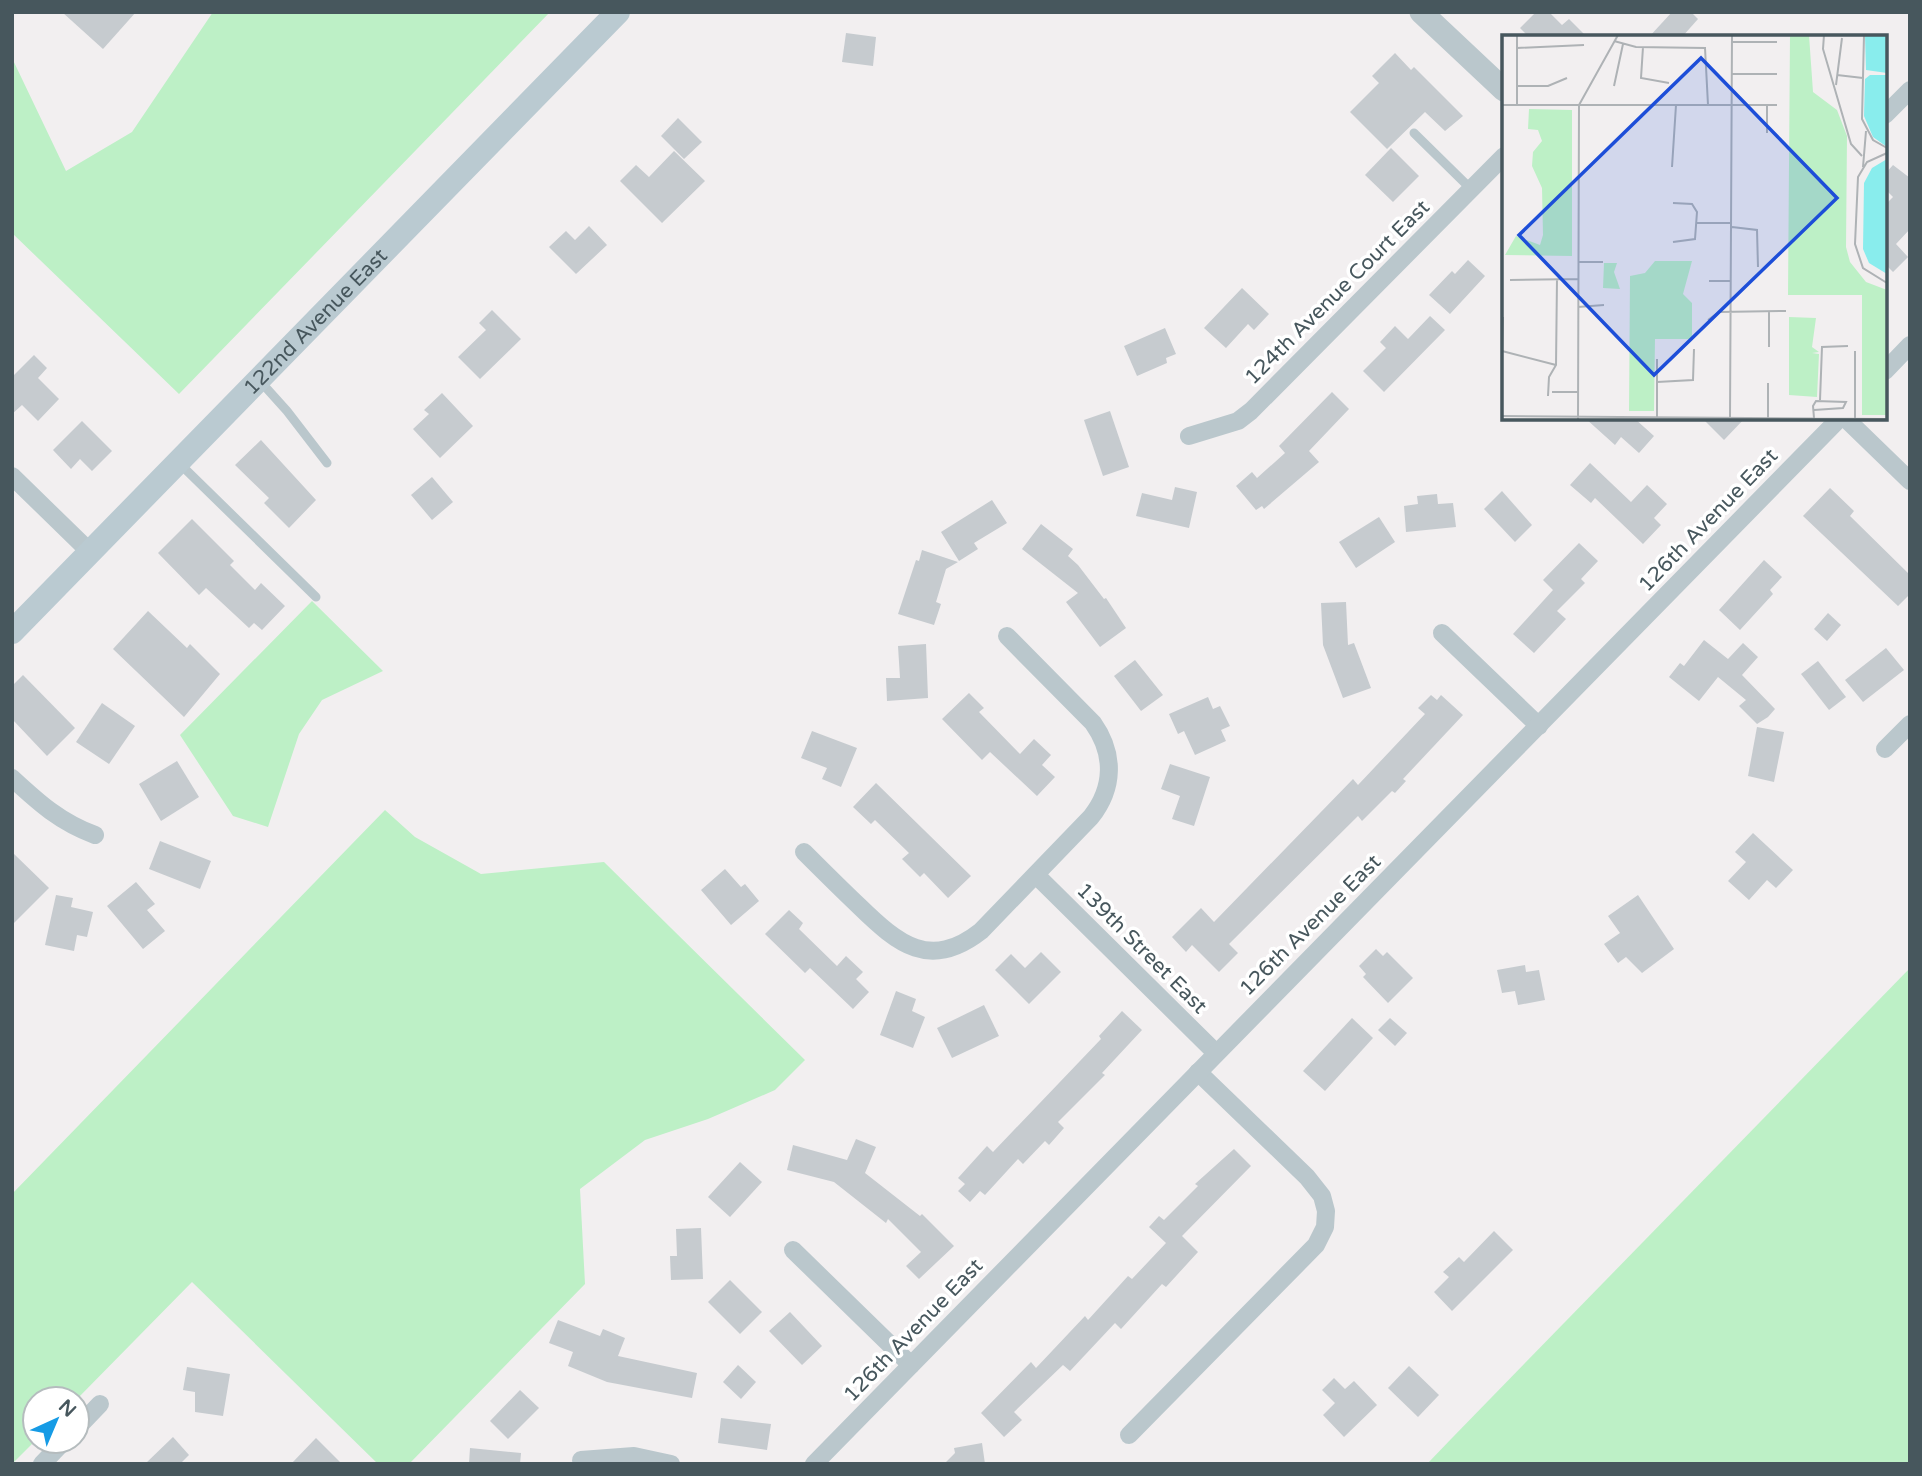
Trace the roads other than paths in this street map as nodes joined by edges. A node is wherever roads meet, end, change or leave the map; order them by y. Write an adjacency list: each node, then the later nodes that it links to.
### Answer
1 (618, 12): 11 (main road, 122nd Avenue East)
2 (1421, 12): 3 (street)
3 (1502, 88)
4 (1910, 90): 5 (street)
5 (1887, 114)
6 (1414, 133): 8 (lane)
7 (1502, 158): 8 (street, 124th Avenue Court East)
8 (1471, 189): 14 (street, 124th Avenue Court East)
9 (1910, 345): 10 (street)
10 (1887, 369)
11 (258, 380): 15 (main road, 122nd Avenue East); 16 (lane)
12 (1838, 420): 25 (street, 126th Avenue East)
13 (1847, 420): 18 (street)
14 (1189, 436)
15 (178, 462): 19 (main road, 122nd Avenue East); 20 (lane)
16 (327, 463)
17 (12, 476): 19 (street)
18 (1910, 481)
19 (90, 552): 21 (main road, 122nd Avenue East)
20 (316, 597)
21 (12, 632)
22 (1442, 633): 25 (street)
23 (1007, 636): 30 (street)
24 (1910, 724): 26 (street)
25 (1539, 726): 31 (street, 126th Avenue East)
26 (1885, 749)
27 (12, 778): 28 (street)
28 (94, 835)
29 (804, 852): 30 (street)
30 (1036, 875): 31 (street, 139th Street East)
31 (1216, 1052): 32 (street, 126th Avenue East)
32 (1198, 1072): 34 (street, 126th Avenue East); 37 (street)
33 (793, 1250): 34 (street)
34 (911, 1365): 40 (street, 126th Avenue East)
35 (100, 1405): 36 (street)
36 (91, 1414)
37 (1129, 1435)
38 (581, 1460): 39 (street)
39 (671, 1464)
40 (814, 1464)

